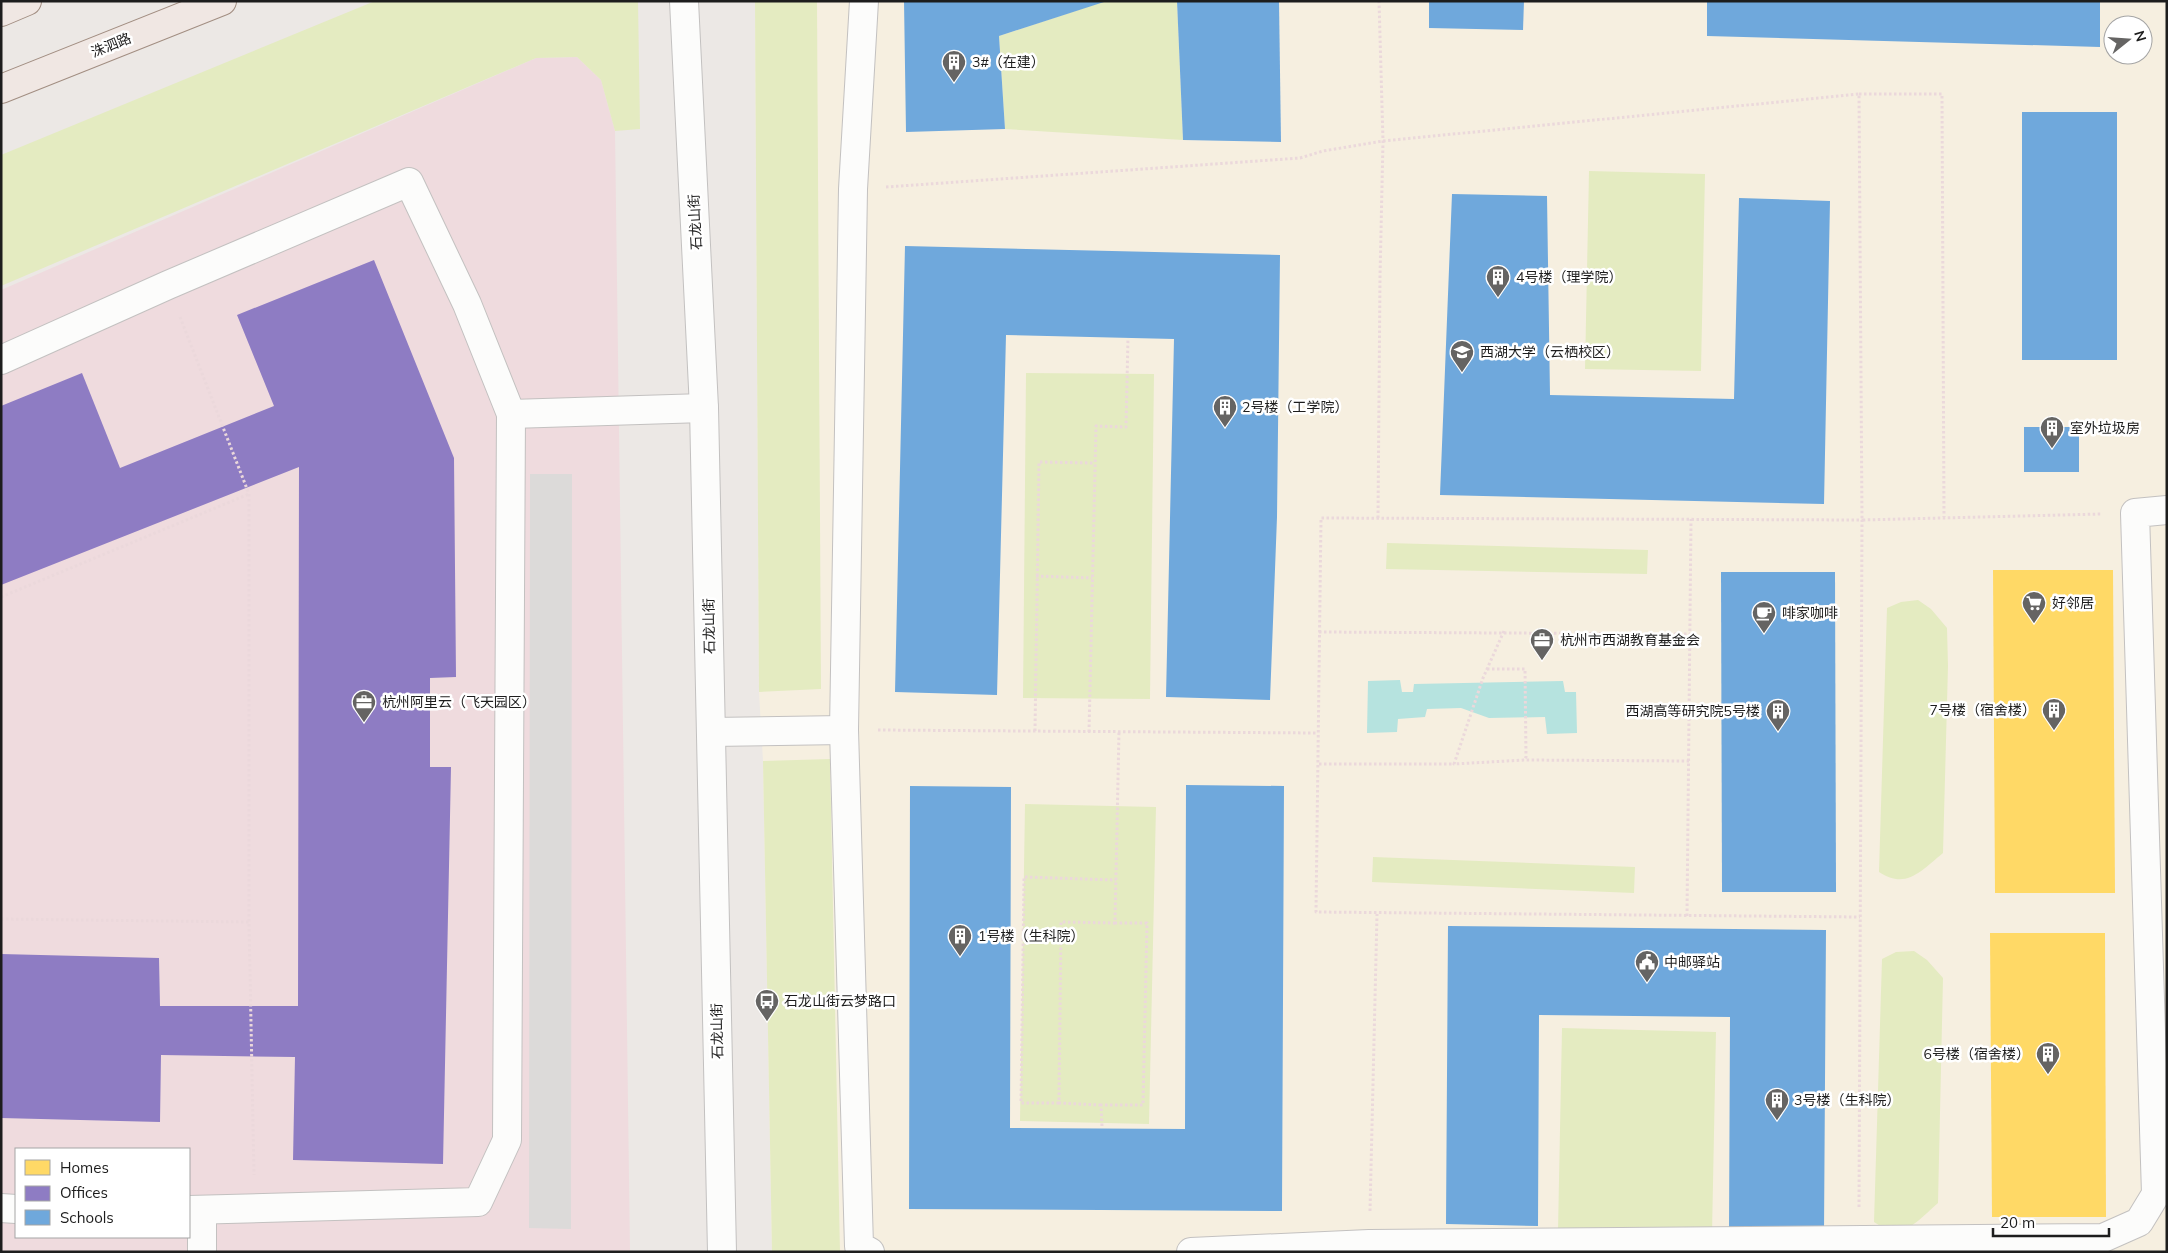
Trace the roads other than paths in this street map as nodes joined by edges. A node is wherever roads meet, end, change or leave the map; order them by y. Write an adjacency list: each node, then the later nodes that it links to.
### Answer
1 (27, 1): 5 (main road)
2 (222, 1): 6 (main road, 洙泗路)
3 (684, 1): 8 (street, 石龙山街)
4 (864, 1): 11 (street)
5 (1, 12)
6 (1, 89)
7 (1, 360): 9 (street)
8 (704, 408): 9 (street); 12 (street, 石龙山街)
9 (510, 414): 15 (street)
10 (2167, 510): 16 (street)
11 (844, 730): 12 (street); 19 (street)
12 (711, 732): 18 (street, 石龙山街)
13 (1, 1208): 14 (street)
14 (15, 1208)
15 (195, 1210): 17 (street)
16 (1369, 1248): 20 (street)
17 (202, 1252)
18 (722, 1252)
19 (870, 1252)
20 (1191, 1252)

